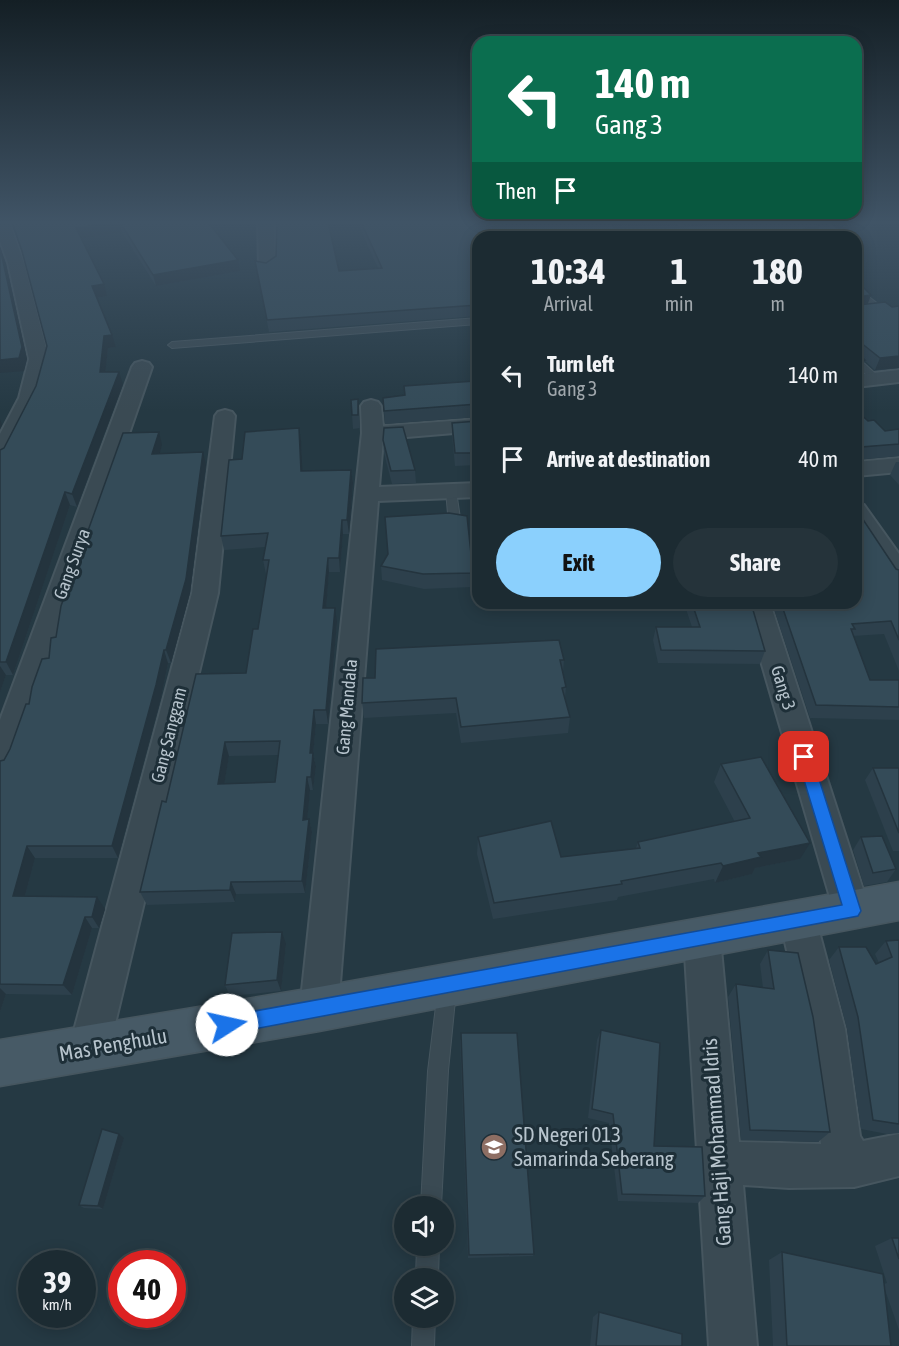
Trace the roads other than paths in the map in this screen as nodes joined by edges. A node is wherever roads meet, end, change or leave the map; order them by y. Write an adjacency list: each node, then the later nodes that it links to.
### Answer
1 (22, 285): 11 (street)
2 (862, 295): 3 (lane)
3 (862, 312)
4 (472, 321): 5 (lane)
5 (172, 345)
6 (142, 367): 22 (street, Gang Surya)
7 (899, 376): 8 (street)
8 (866, 380)
9 (225, 416): 29 (street, Gang Sanggam)
10 (472, 425): 17 (street, Gang Mandala)
11 (5, 436): 12 (street)
12 (0, 455)
13 (899, 465): 14 (street)
14 (862, 468)
15 (472, 490): 16 (street)
16 (451, 491): 17 (street); 19 (lane)
17 (367, 494): 28 (street, Gang Mandala)
18 (862, 518): 20 (street)
19 (455, 525)
20 (899, 574)
21 (759, 609): 24 (street, Gang 3)
22 (0, 761)
23 (899, 901): 24 (street, Mas Penghulu)
24 (852, 911): 25 (street, Mas Penghulu)
25 (798, 920): 26 (street, Mas Penghulu); 33 (street)
26 (702, 938): 27 (street, Mas Penghulu); 32 (street, Gang Haji Mohammad Idris)
27 (447, 985): 28 (street, Mas Penghulu); 34 (lane)
28 (319, 1008): 29 (street, Mas Penghulu)
29 (89, 1049): 30 (street, Mas Penghulu)
30 (0, 1064)
31 (899, 1155): 33 (street)
32 (719, 1162): 33 (street); 37 (street, Gang Haji Mohammad Idris)
33 (854, 1165)
34 (431, 1196)
35 (424, 1328): 36 (lane)
36 (423, 1346)
37 (733, 1346)

